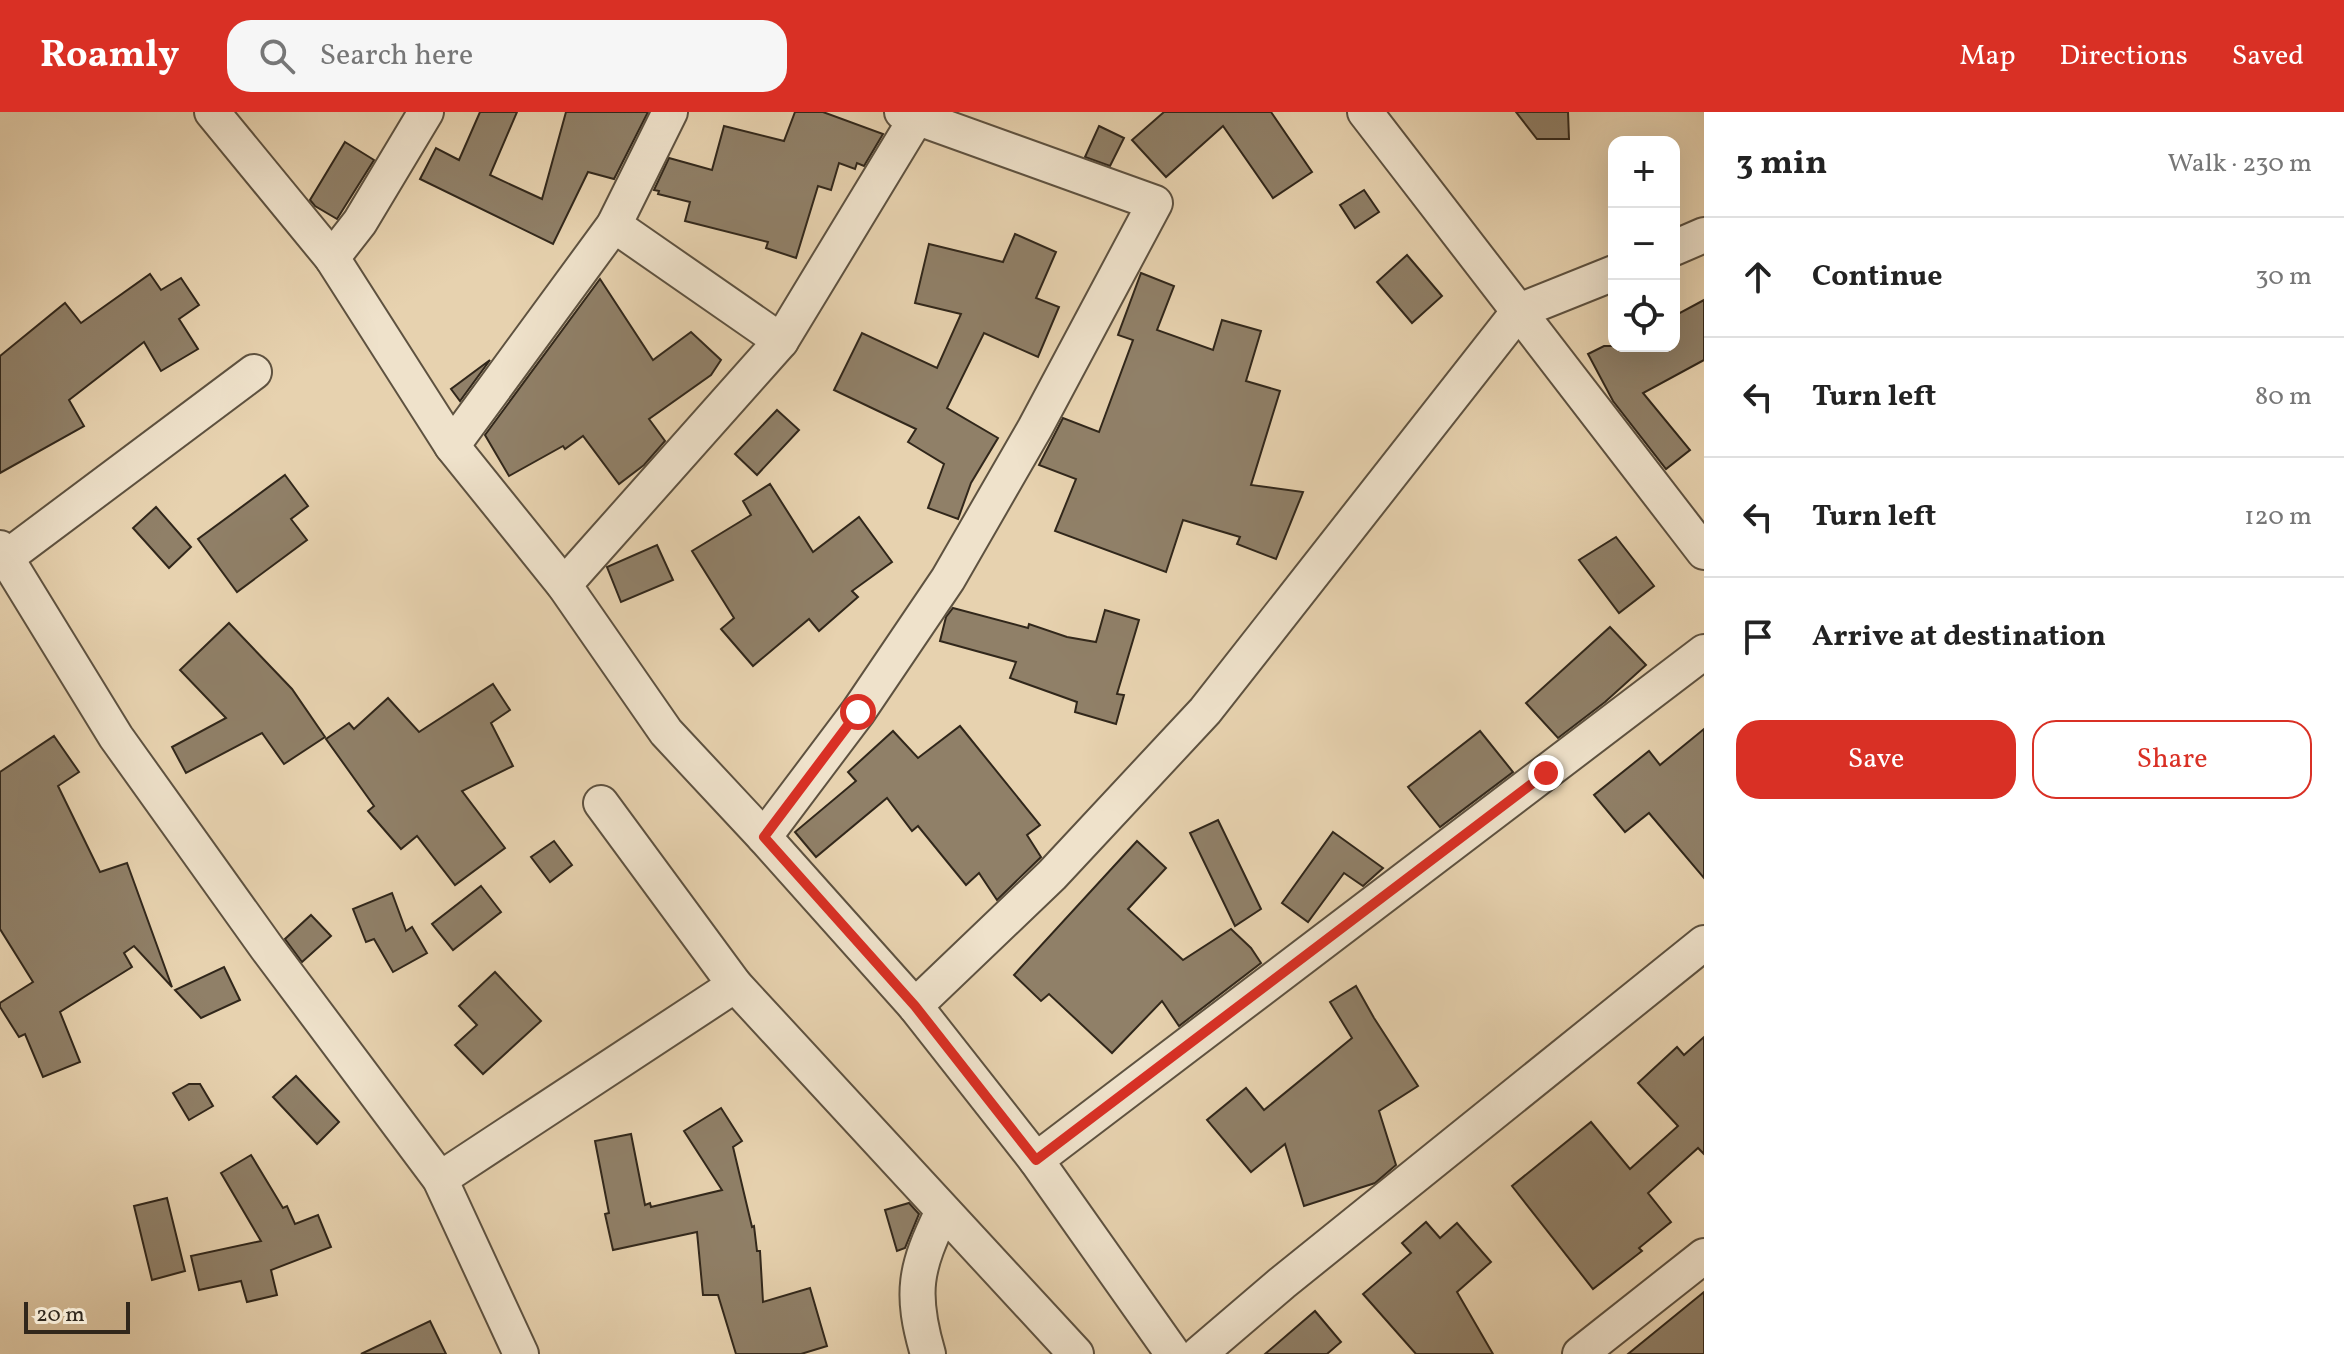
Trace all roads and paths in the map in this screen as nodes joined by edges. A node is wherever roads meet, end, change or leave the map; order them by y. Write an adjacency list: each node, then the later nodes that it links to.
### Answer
1 (212, 112): 9 (street)
2 (426, 112): 9 (street)
3 (670, 112): 6 (street)
4 (1365, 112): 11 (street)
5 (913, 114): 12 (street); 20 (street)
6 (614, 225): 12 (street); 14 (street)
7 (1704, 235): 8 (street)
8 (1680, 245)
9 (332, 258): 14 (street)
10 (1608, 275): 11 (street)
11 (1519, 311): 15 (street); 23 (street)
12 (781, 341): 17 (street)
13 (254, 372): 16 (street)
14 (452, 446): 17 (street)
15 (1704, 552)
16 (3, 553): 25 (street)
17 (564, 585): 20 (street)
18 (1704, 652): 24 (street)
19 (601, 803): 22 (street)
20 (764, 837): 23 (street)
21 (1704, 943): 32 (street)
22 (735, 985): 25 (street); 26 (street)
23 (915, 1006): 24 (street)
24 (1036, 1160): 31 (street)
25 (440, 1179): 28 (street)
26 (943, 1211): 29 (street); 30 (street)
27 (1704, 1256): 33 (street)
28 (521, 1354)
29 (928, 1354)
30 (1076, 1354)
31 (1173, 1354)
32 (1199, 1354)
33 (1580, 1354)

